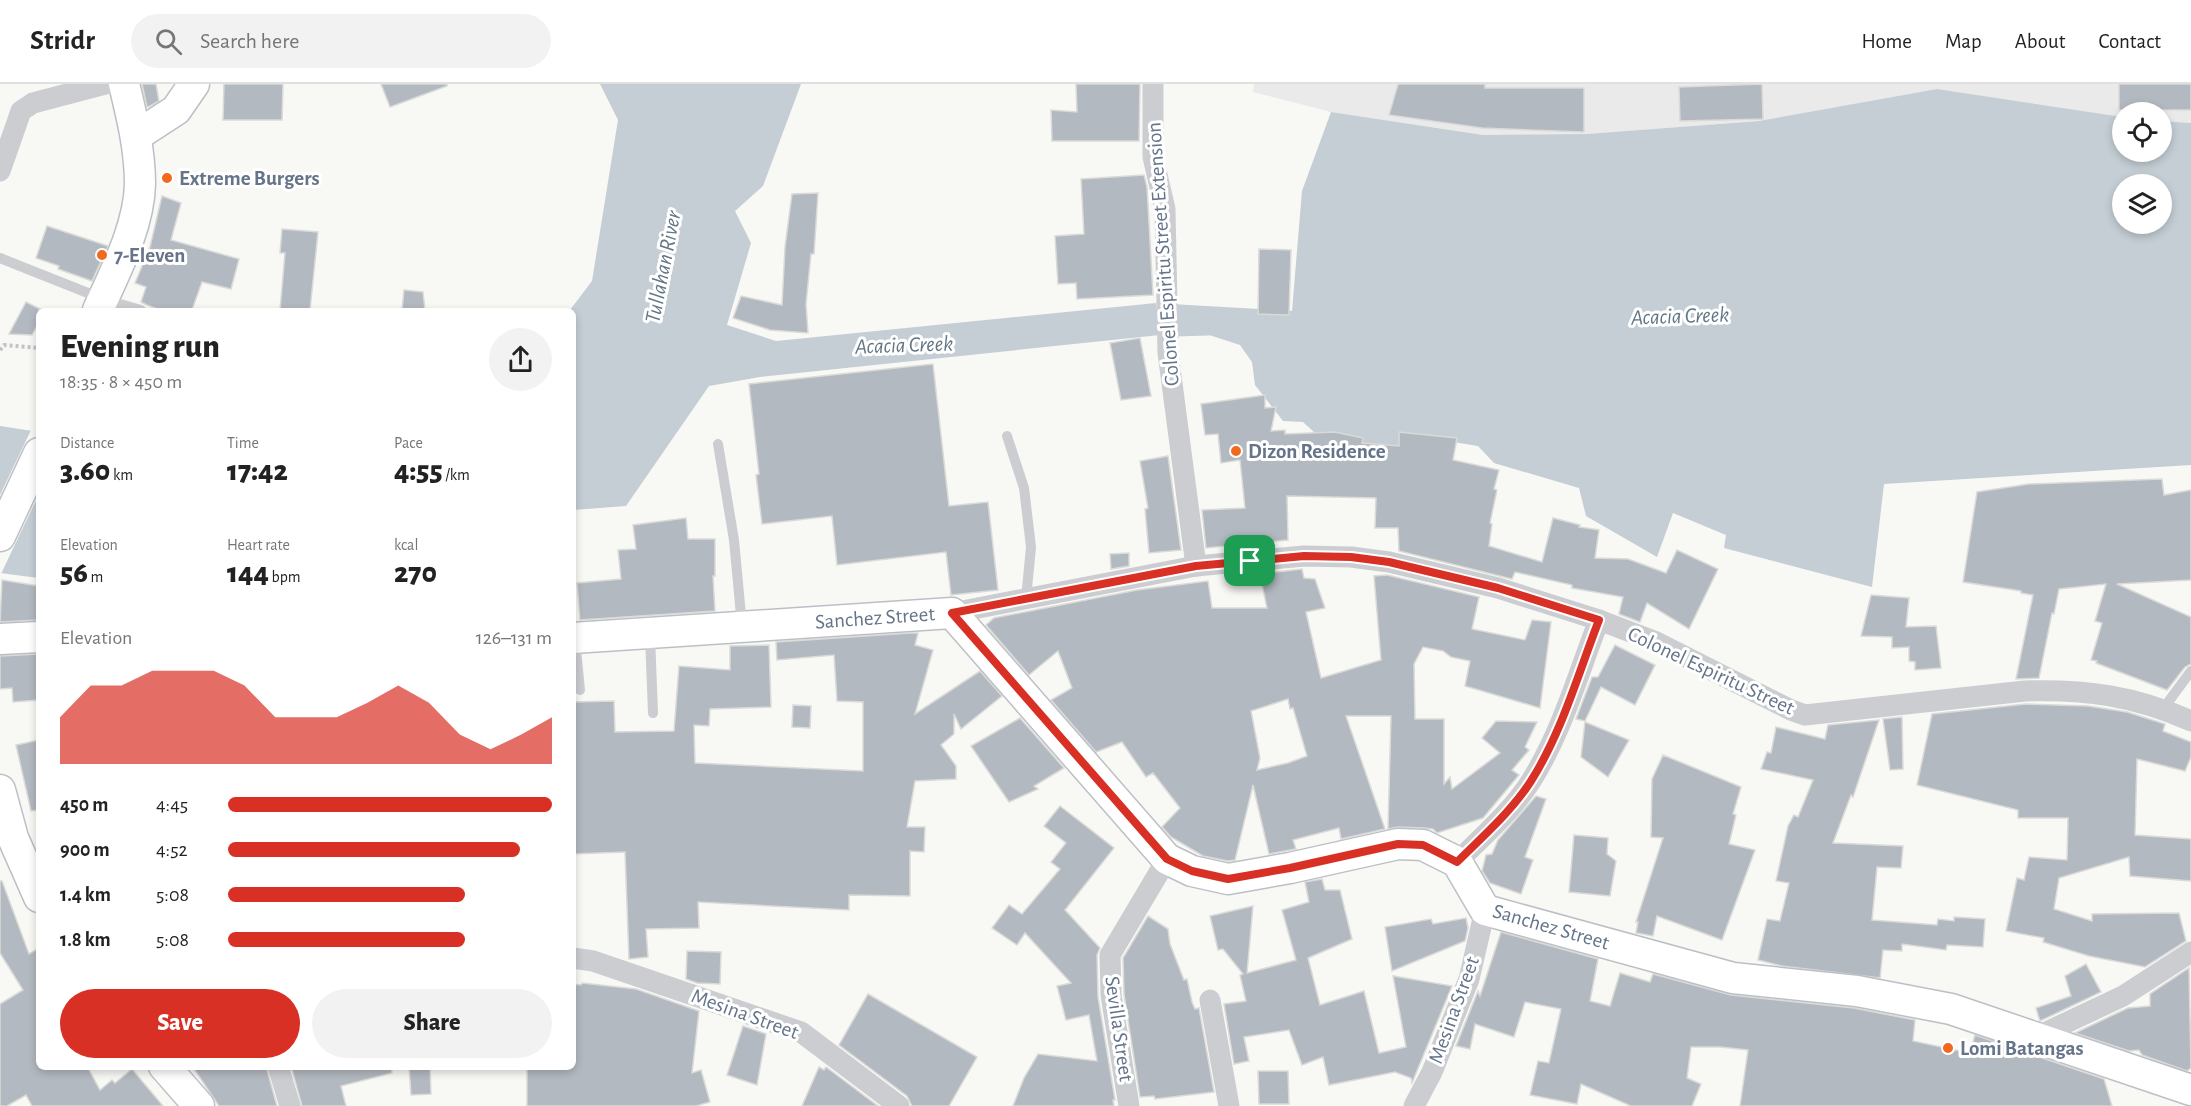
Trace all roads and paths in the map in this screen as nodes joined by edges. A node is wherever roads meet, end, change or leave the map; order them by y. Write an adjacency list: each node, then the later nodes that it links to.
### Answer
1 (105, 84): 6 (street)
2 (124, 84): 5 (street)
3 (194, 84): 5 (street)
4 (1154, 84): 16 (street, Colonel Espiritu Street Extension)
5 (136, 136): 8 (street)
6 (0, 171)
7 (0, 258): 8 (lane)
8 (101, 305): 9 (lane)
9 (125, 308)
10 (36, 348): 11 (path)
11 (0, 350)
12 (1007, 436): 17 (lane)
13 (718, 444): 20 (lane)
14 (36, 459): 15 (street)
15 (0, 536)
16 (1196, 566): 17 (street, Colonel Espiritu Street); 19 (street, Colonel Espiritu Street)
17 (1026, 599): 18 (street, Colonel Espiritu Street)
18 (952, 613): 20 (street, Sanchez Street); 32 (street, Sanchez Street)
19 (1599, 620): 28 (street, Colonel Espiritu Street); 33 (street)
20 (742, 627): 21 (street, Sanchez Street)
21 (650, 632): 23 (street, Sanchez Street); 29 (lane)
22 (36, 636): 24 (street)
23 (576, 638)
24 (0, 639)
25 (576, 655): 27 (lane)
26 (2191, 671): 28 (lane)
27 (580, 690)
28 (2163, 709): 30 (street, Colonel Espiritu Street)
29 (653, 713)
30 (2191, 721)
31 (0, 790): 34 (street)
32 (1167, 859): 33 (street, Sanchez Street); 46 (street, Sevilla Street)
33 (1457, 862): 35 (street, Sanchez Street)
34 (36, 890)
35 (1485, 910): 39 (street, Sanchez Street); 48 (street, Mesina Street)
36 (2191, 952): 39 (street)
37 (576, 958): 45 (street, Mesina Street)
38 (1210, 1000): 47 (street)
39 (2036, 1037): 42 (street, Sanchez Street)
40 (167, 1070): 43 (street)
41 (279, 1070): 44 (street)
42 (2191, 1090)
43 (198, 1106)
44 (290, 1106)
45 (899, 1106)
46 (1129, 1106)
47 (1228, 1106)
48 (1414, 1106)

